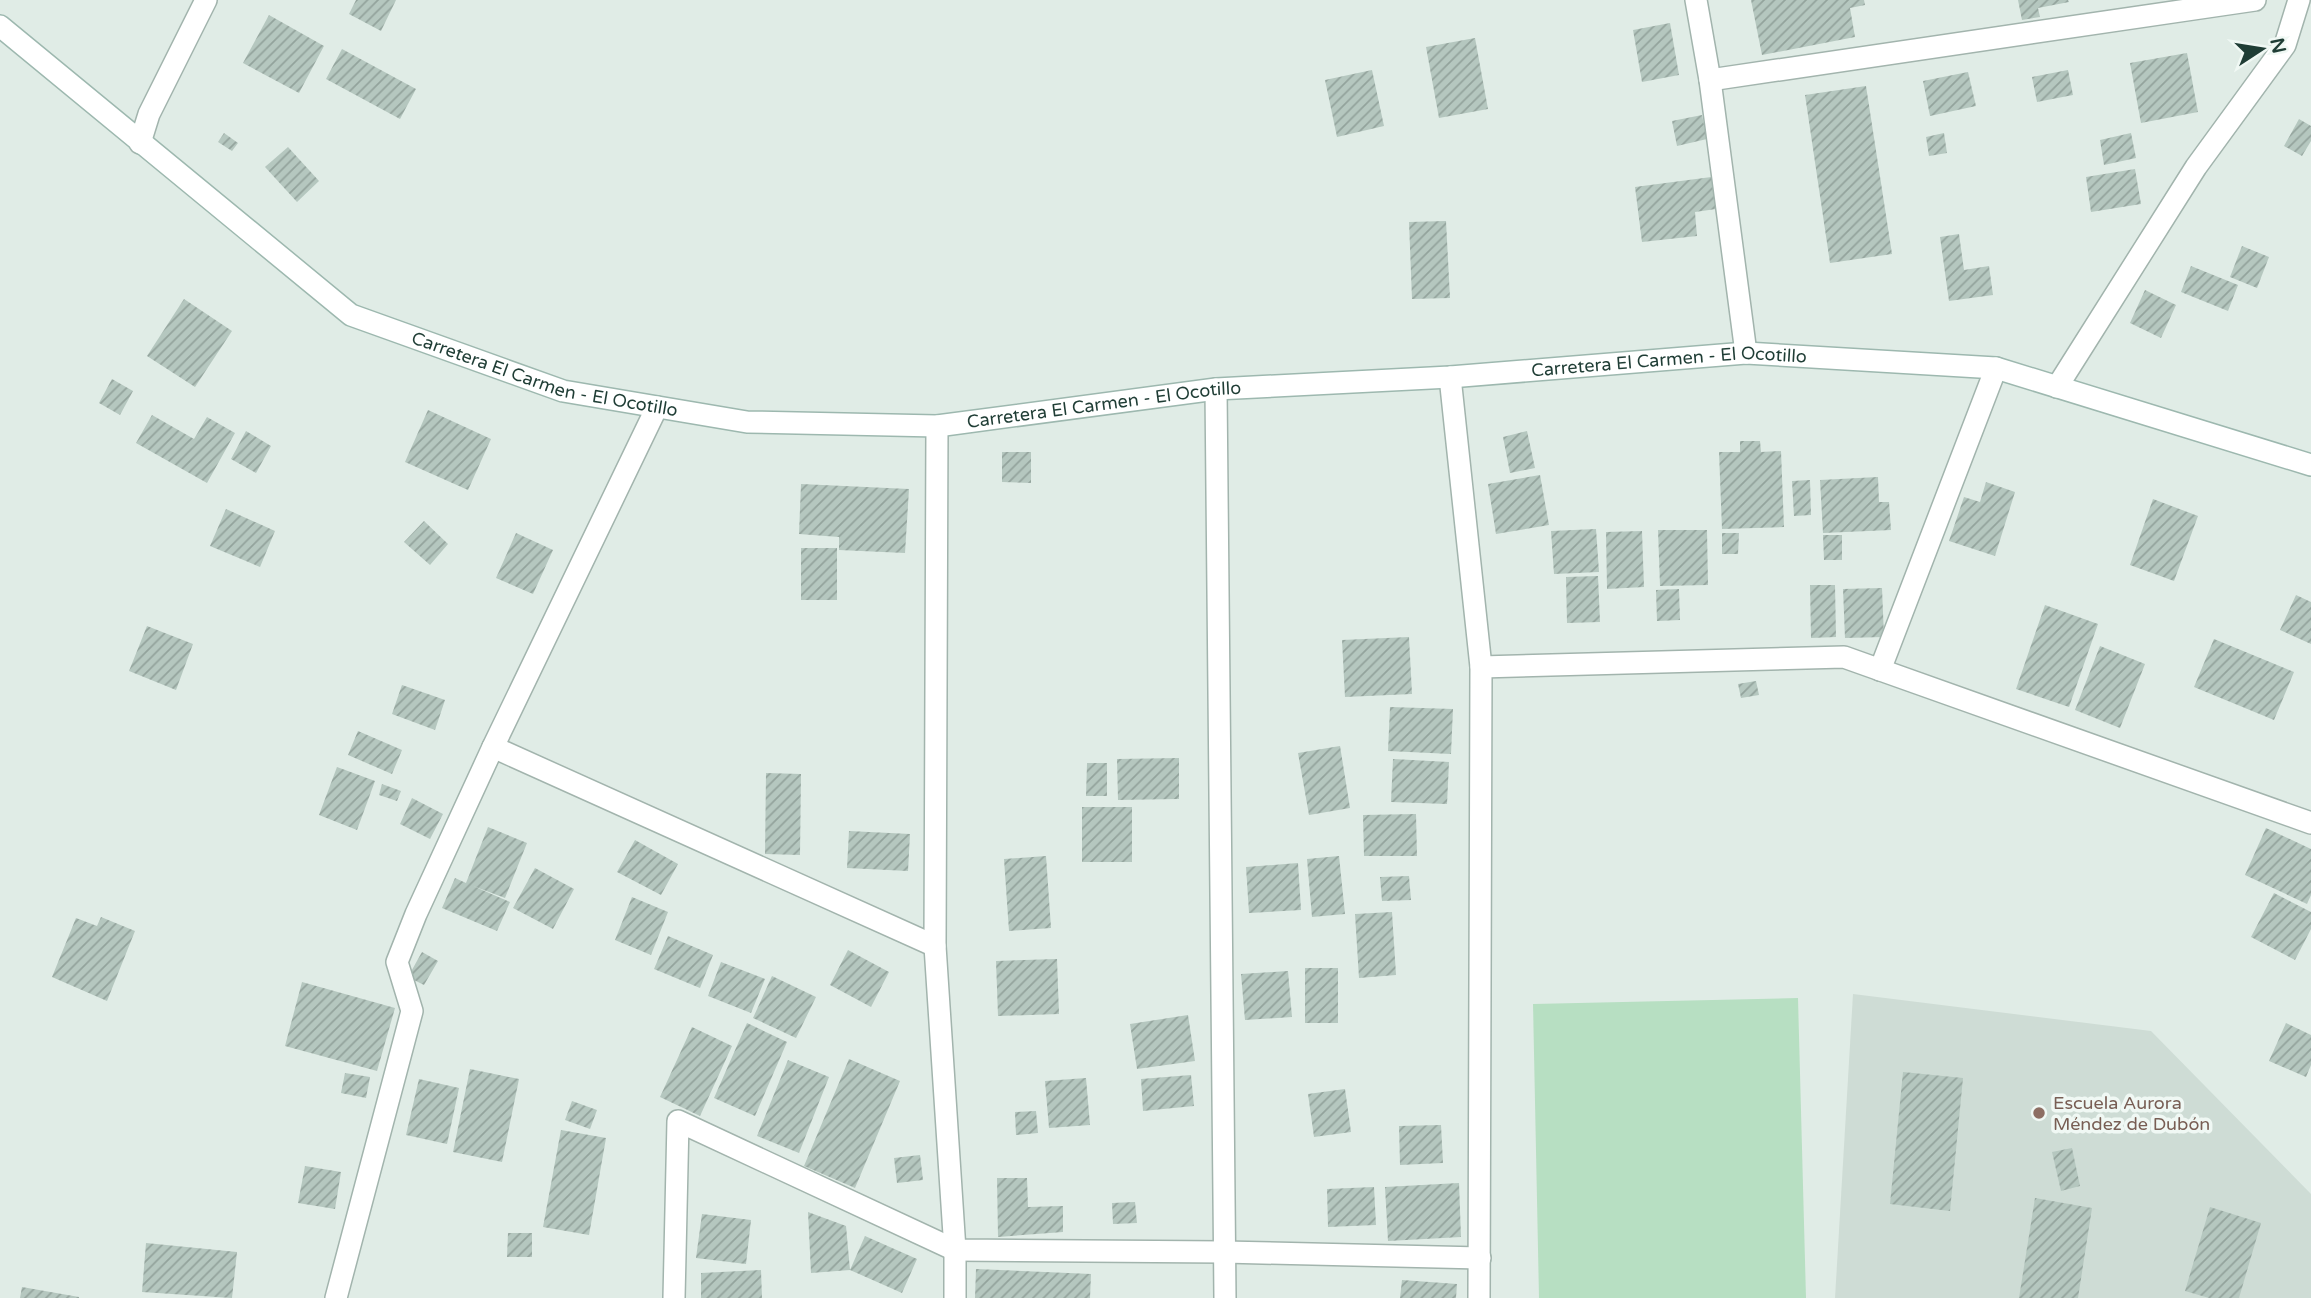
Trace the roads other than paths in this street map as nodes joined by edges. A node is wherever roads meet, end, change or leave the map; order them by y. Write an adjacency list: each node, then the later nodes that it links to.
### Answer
1 (206, 0): 7 (street)
2 (1696, 0): 6 (street)
3 (2255, 0): 6 (street)
4 (2299, 0): 11 (street)
5 (0, 26): 7 (street, Carretera El Carmen - El Ocotillo)
6 (1710, 80): 8 (street)
7 (141, 144): 13 (street, Carretera El Carmen - El Ocotillo)
8 (1746, 353): 9 (street, Carretera El Carmen - El Ocotillo); 10 (street, Carretera El Carmen - El Ocotillo)
9 (1996, 368): 11 (street, Carretera El Carmen - El Ocotillo); 17 (street)
10 (1450, 377): 12 (street, Carretera El Carmen - El Ocotillo); 16 (street)
11 (2057, 387): 15 (street, Carretera El Carmen - El Ocotillo)
12 (1216, 389): 14 (street, Carretera El Carmen - El Ocotillo); 22 (street)
13 (657, 407): 14 (street, Carretera El Carmen - El Ocotillo); 18 (street)
14 (937, 426): 20 (street)
15 (2311, 465)
16 (1481, 667): 17 (street); 23 (street)
17 (1880, 670): 19 (street)
18 (493, 747): 20 (street); 24 (street)
19 (2311, 822)
20 (935, 946): 21 (street)
21 (955, 1250): 22 (street); 25 (street); 26 (street)
22 (1224, 1252): 23 (street); 27 (street)
23 (1480, 1258): 28 (street)
24 (336, 1298)
25 (674, 1298)
26 (955, 1298)
27 (1225, 1298)
28 (1479, 1298)

